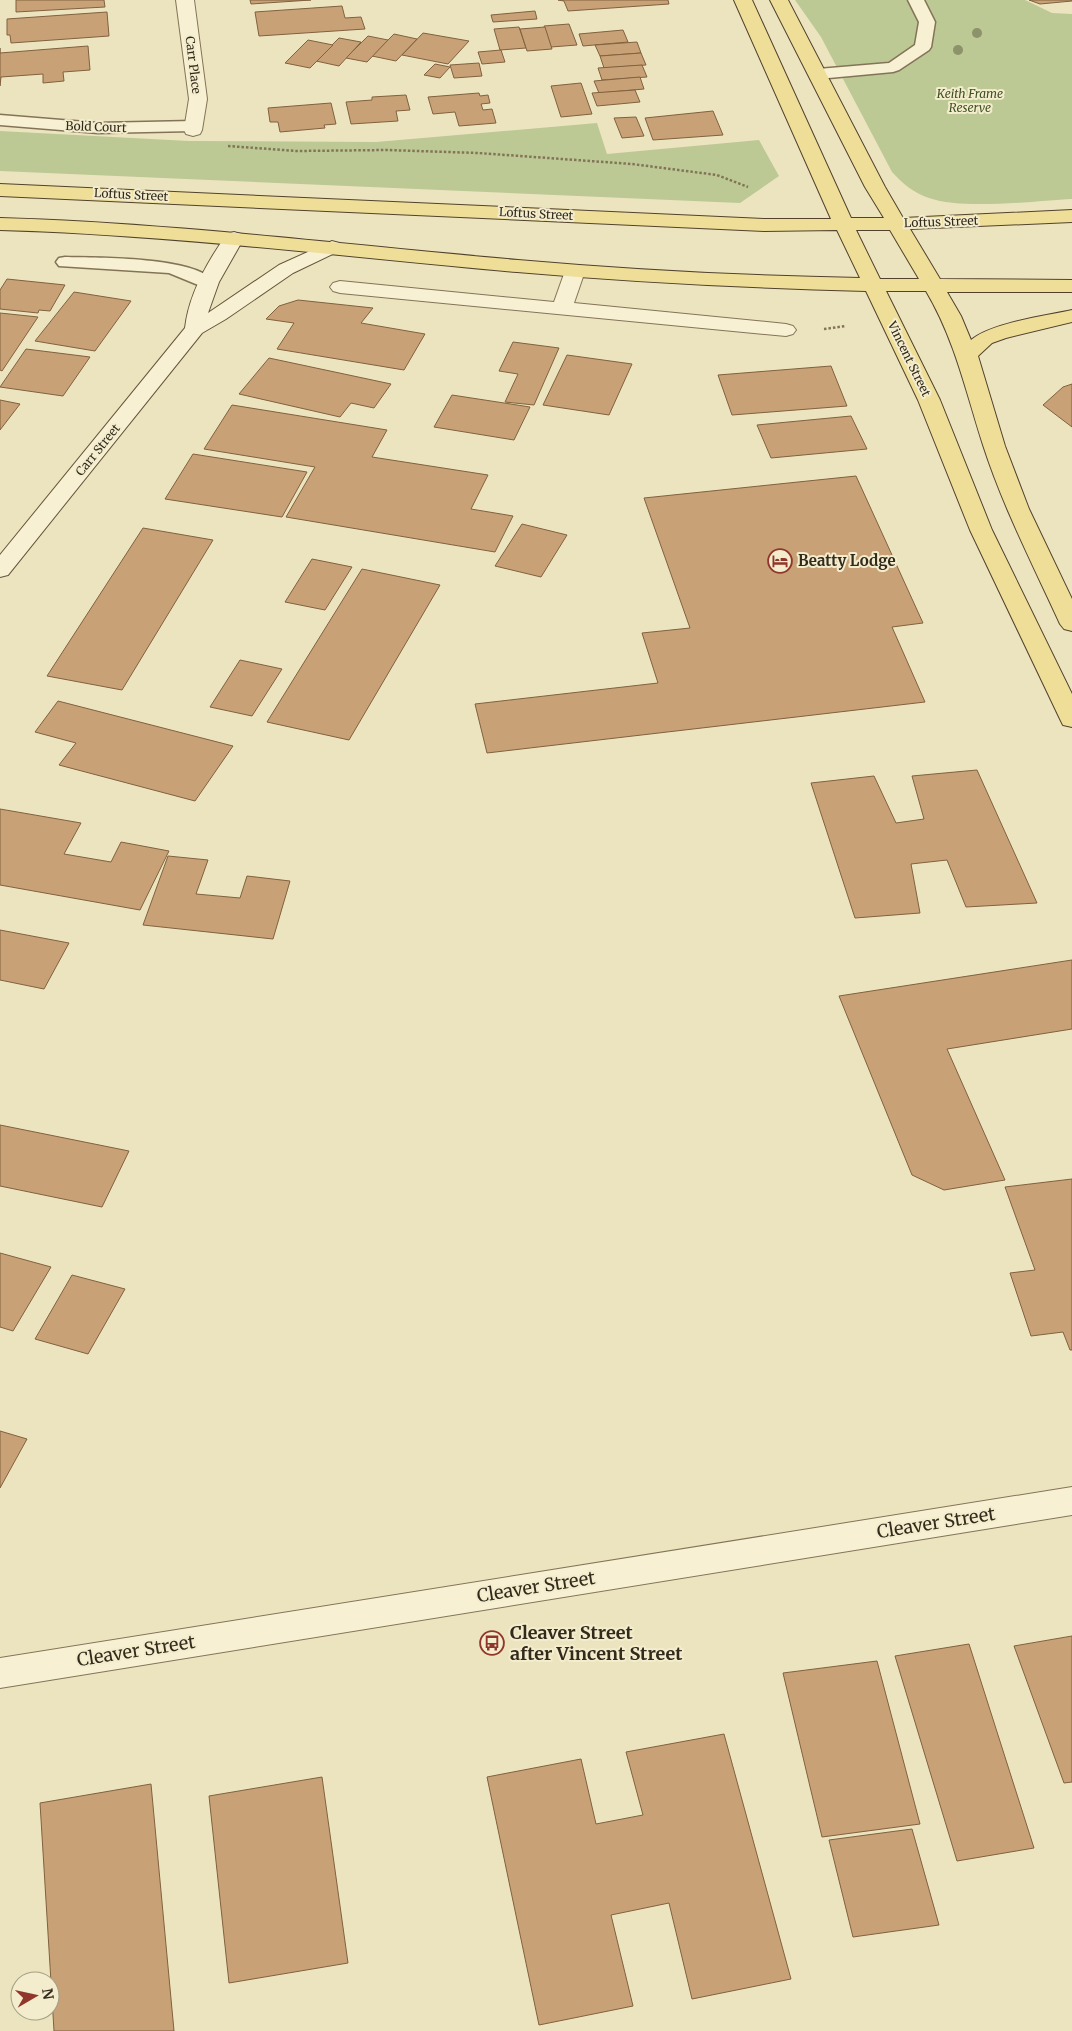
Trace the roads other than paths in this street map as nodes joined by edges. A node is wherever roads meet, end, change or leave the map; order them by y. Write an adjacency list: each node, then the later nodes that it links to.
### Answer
1 (185, 0): 7 (street, Carr Place)
2 (743, 0): 11 (main road, Vincent Street)
3 (779, 0): 5 (main road)
4 (916, 0): 5 (lane)
5 (818, 74): 12 (main road)
6 (0, 120): 7 (lane, Bold Court)
7 (193, 128)
8 (0, 190): 11 (main road, Loftus Street)
9 (1072, 216): 12 (main road, Loftus Street)
10 (0, 224): 13 (main road)
11 (843, 224): 12 (main road, Loftus Street); 18 (main road, Vincent Street)
12 (895, 224): 19 (main road)
13 (234, 238): 14 (main road); 17 (street, Carr Street)
14 (332, 247): 16 (main road); 24 (street, Carr Street)
15 (65, 262): 17 (lane)
16 (575, 272): 18 (main road); 22 (street)
17 (208, 284): 24 (street, Carr Street)
18 (873, 285): 19 (main road); 29 (main road, Vincent Street)
19 (933, 285): 20 (main road); 26 (main road)
20 (1072, 286)
21 (340, 287): 22 (street)
22 (562, 308): 25 (street)
23 (1072, 316): 26 (main road)
24 (195, 329): 27 (street, Carr Street)
25 (786, 330)
26 (967, 355): 28 (main road)
27 (0, 570)
28 (1072, 624)
29 (1072, 719)
30 (1072, 1501): 31 (street, Cleaver Street)
31 (0, 1673)

